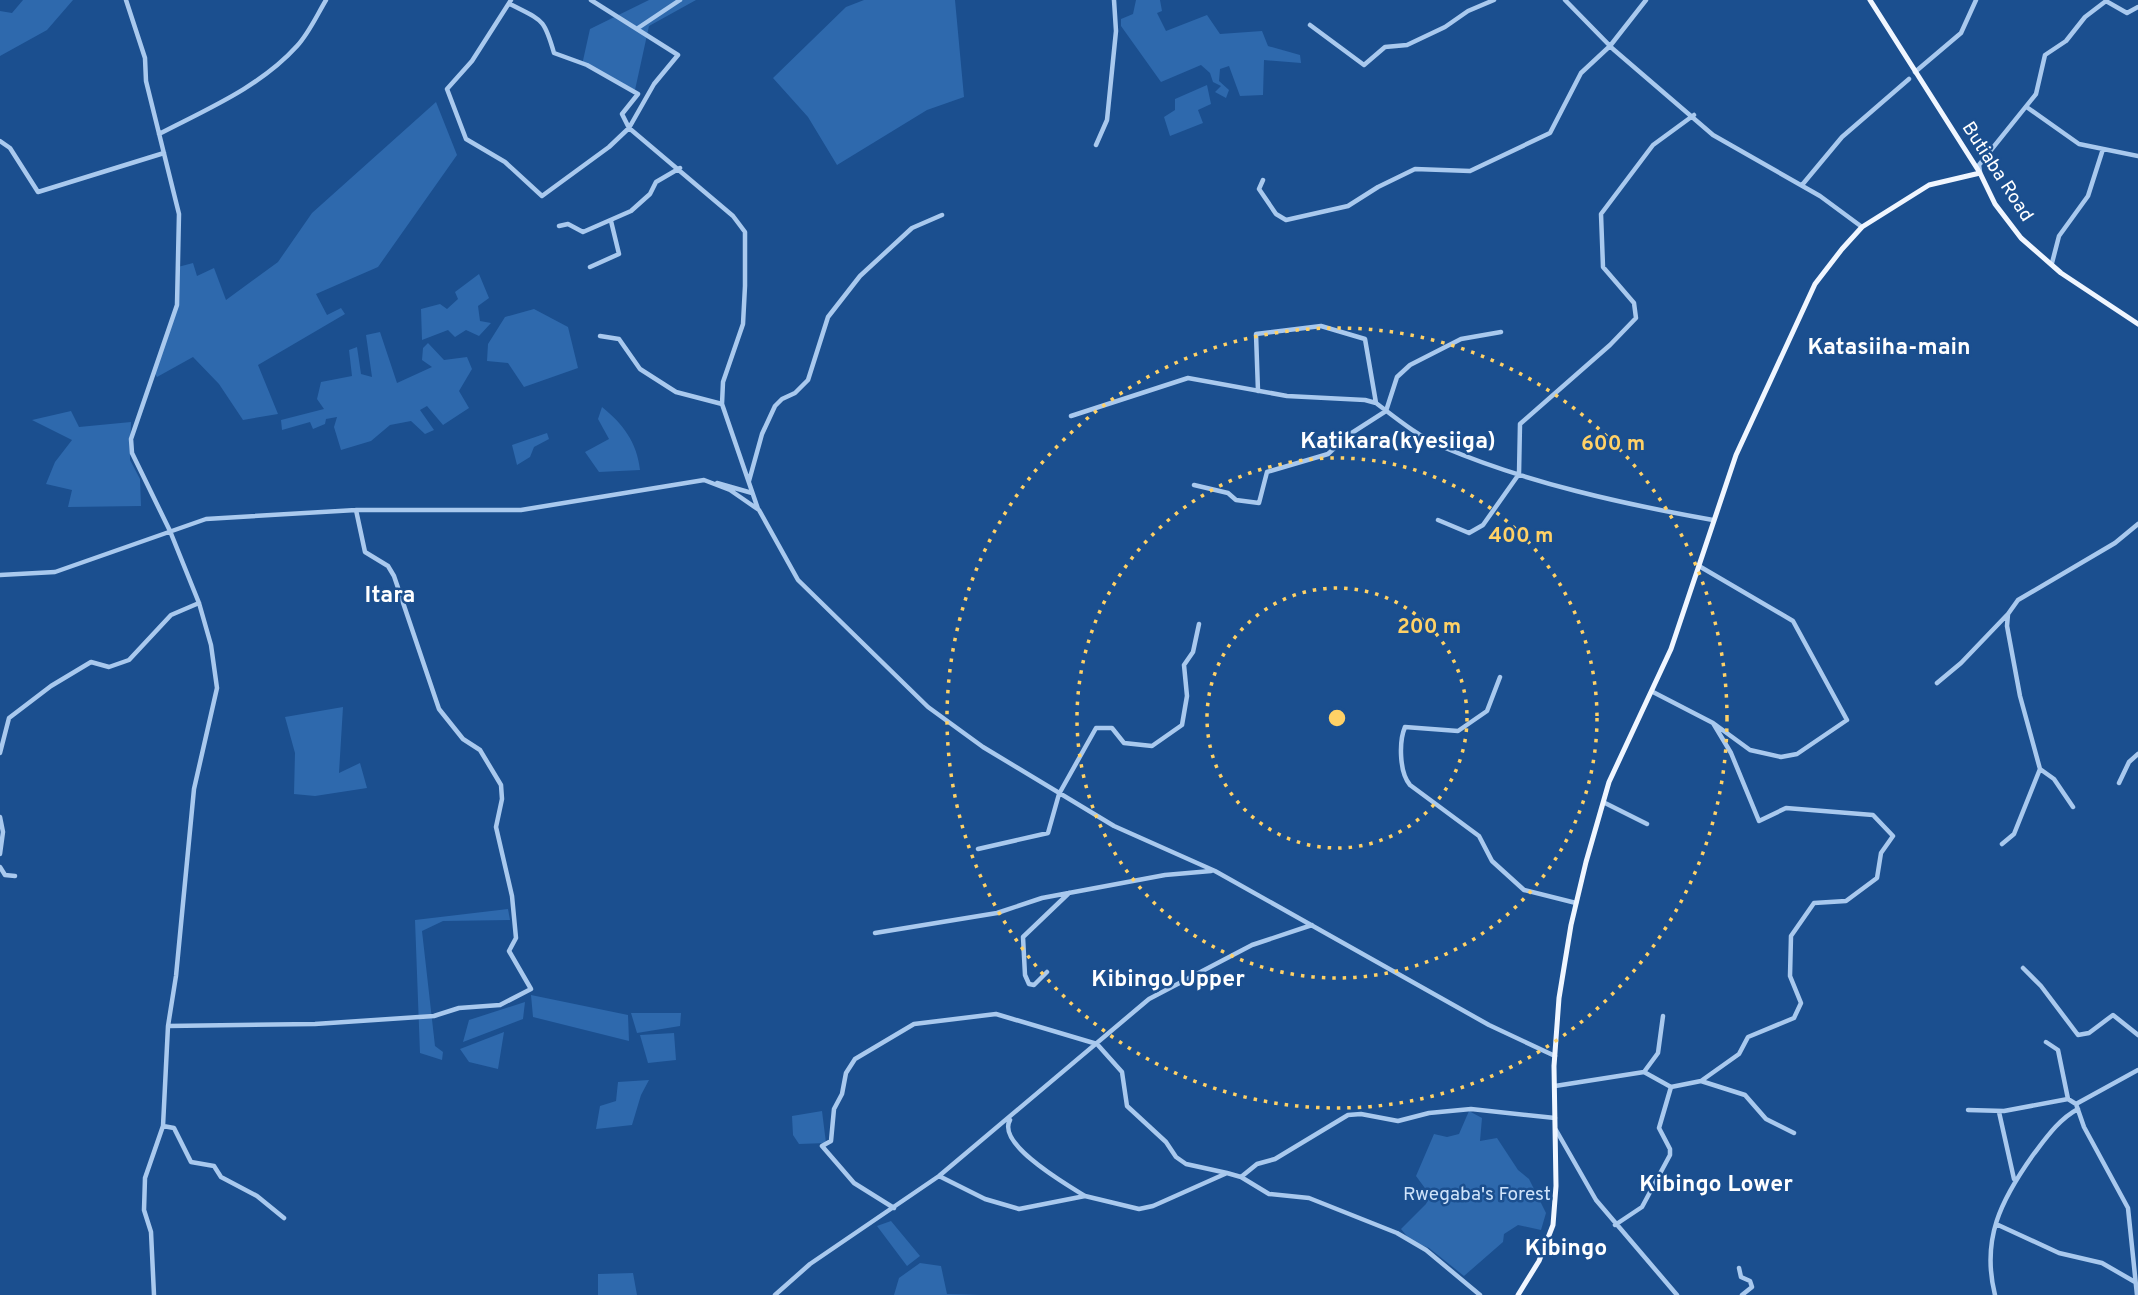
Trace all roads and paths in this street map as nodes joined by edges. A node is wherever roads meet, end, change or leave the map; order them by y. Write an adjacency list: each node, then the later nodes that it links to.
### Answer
1 (126, 0): 22 (street)
2 (326, 0): 22 (street)
3 (591, 0): 15 (street)
4 (680, 0): 15 (street)
5 (1114, 0): 24 (street)
6 (1494, 0): 14 (street)
7 (1565, 0): 16 (street)
8 (1646, 0): 16 (street)
9 (1870, 0): 17 (main road, Butiaba Road)
10 (1976, 0): 17 (street)
11 (510, 2): 21 (street); 21 (street)
12 (2118, 3): 13 (street); 19 (street)
13 (2138, 7)
14 (1310, 25)
15 (638, 28): 21 (street)
16 (1609, 46): 20 (street); 30 (street)
17 (1915, 73): 29 (main road, Butiaba Road)
18 (1909, 79): 31 (street)
19 (2028, 108): 25 (street); 29 (street)
20 (1694, 115): 31 (street); 46 (street)
21 (629, 128): 28 (street)
22 (159, 134): 26 (street)
23 (0, 141): 26 (street)
24 (1096, 145)
25 (2103, 149): 27 (street); 36 (street)
26 (164, 153): 56 (street)
27 (2138, 156)
28 (680, 168): 33 (street); 43 (street)
29 (1980, 173): 35 (main road); 36 (main road, Butiaba Road)
30 (1263, 180)
31 (1802, 185): 35 (street)
32 (942, 215): 47 (street)
33 (611, 221): 34 (street); 37 (street)
34 (559, 226)
35 (1862, 227): 54 (main road)
36 (2052, 263): 38 (main road, Butiaba Road)
37 (590, 267)
38 (2138, 324)
39 (1501, 332): 44 (street)
40 (600, 336): 43 (street)
41 (1258, 391): 42 (street); 42 (street); 45 (street)
42 (1376, 403): 44 (street)
43 (722, 404): 47 (street)
44 (1386, 411): 46 (street); 49 (street)
45 (1071, 416)
46 (1518, 474): 53 (street); 54 (street)
47 (748, 482): 50 (street)
48 (716, 483): 50 (street); 51 (street); 52 (street)
49 (1194, 485)
50 (753, 494): 52 (street)
51 (356, 510): 56 (street); 88 (street)
52 (759, 510): 70 (street)
53 (1438, 520)
54 (1713, 520): 57 (main road)
55 (2138, 524): 60 (street)
56 (170, 531): 58 (street); 59 (street)
57 (1699, 566): 64 (main road); 65 (street)
58 (0, 575)
59 (198, 603): 66 (street); 88 (street)
60 (2008, 614): 63 (street); 68 (street)
61 (1199, 624): 70 (street)
62 (1500, 677): 82 (street)
63 (1937, 683)
64 (1653, 692): 65 (street); 71 (main road)
65 (1713, 723): 95 (street)
66 (0, 753)
67 (2138, 754): 69 (street)
68 (2040, 769): 72 (street); 75 (street)
69 (2119, 783)
70 (1059, 794): 76 (street); 79 (street)
71 (1605, 803): 74 (street); 82 (main road)
72 (2073, 807)
73 (0, 817): 77 (street)
74 (1647, 824)
75 (2002, 844)
76 (978, 849)
77 (0, 854)
78 (0, 867): 80 (street)
79 (1214, 871): 81 (street); 83 (street)
80 (15, 876)
81 (1070, 893): 84 (street); 86 (street)
82 (1576, 902): 92 (main road)
83 (1312, 925): 91 (street); 92 (street)
84 (875, 933)
85 (2023, 968): 89 (street)
86 (1047, 972)
87 (1663, 1016): 94 (street)
88 (168, 1026): 104 (street)
89 (2138, 1035)
90 (2046, 1042): 98 (street)
91 (1097, 1044): 102 (street); 107 (street); 112 (street)
92 (1555, 1056): 96 (main road)
93 (2138, 1070): 99 (street)
94 (1644, 1072): 96 (street); 97 (street)
95 (1701, 1081): 97 (street); 106 (street)
96 (1555, 1086): 103 (main road)
97 (1671, 1087): 115 (street)
98 (2068, 1099): 99 (street); 101 (street)
99 (2077, 1106): 110 (street); 117 (street)
100 (1968, 1110): 101 (street)
101 (1999, 1112): 110 (street)
102 (1013, 1116): 108 (street); 111 (street)
103 (1555, 1118): 105 (main road); 109 (street)
104 (163, 1126): 113 (street); 118 (street)
105 (1555, 1127): 115 (street); 121 (main road)
106 (1794, 1133)
107 (1227, 1173): 109 (street); 111 (street)
108 (939, 1176): 111 (street); 112 (street)
109 (1241, 1177): 120 (street)
110 (2014, 1180): 114 (street)
111 (1085, 1196)
112 (895, 1208): 119 (street)
113 (284, 1218)
114 (1996, 1224): 117 (street); 124 (street)
115 (1615, 1225): 122 (street)
116 (1739, 1268): 123 (street)
117 (2135, 1282): 125 (street)
118 (154, 1295)
119 (775, 1295)
120 (1480, 1295)
121 (1518, 1295)
122 (1677, 1295)
123 (1742, 1295)
124 (1995, 1295)
125 (2137, 1295)

